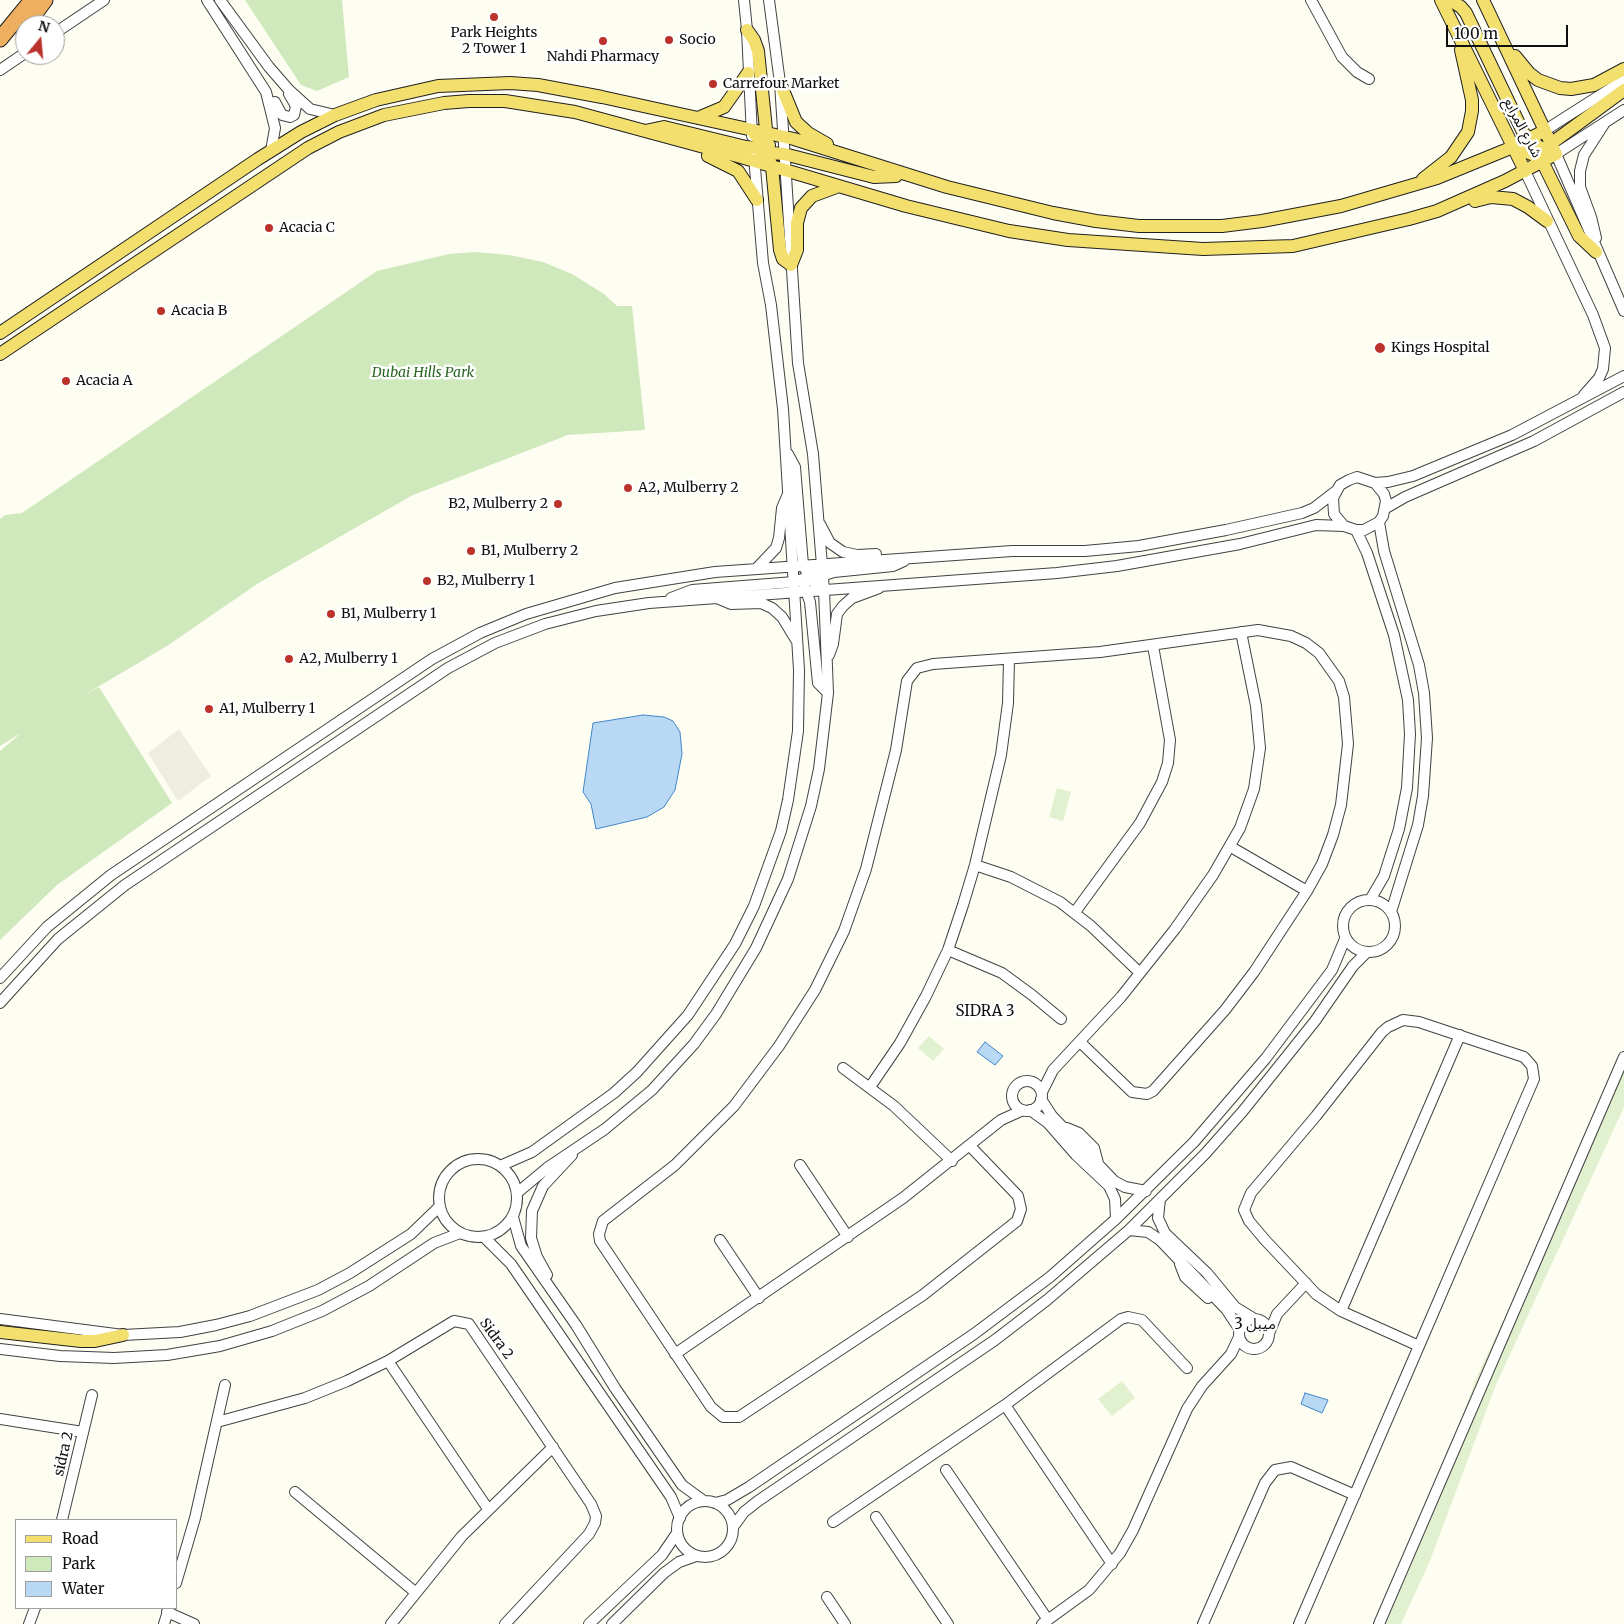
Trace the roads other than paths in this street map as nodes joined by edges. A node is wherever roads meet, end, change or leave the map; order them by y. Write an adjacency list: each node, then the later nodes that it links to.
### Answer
1 (32, 0): 18 (highway)
2 (45, 0): 12 (highway)
3 (104, 0): 14 (street)
4 (207, 0): 29 (street)
5 (220, 0): 26 (street)
6 (744, 0): 16 (street)
7 (769, 0): 27 (street)
8 (1311, 0): 24 (street)
9 (1441, 0): 15 (main road, شارع المرابع)
10 (1450, 0): 41 (main road)
11 (1483, 0): 13 (main road, شارع المرابع)
12 (34, 15)
13 (1494, 23): 22 (main road); 36 (main road, شارع المرابع)
14 (65, 26)
15 (1456, 28): 39 (main road, شارع المرابع); 49 (main road)
16 (747, 30): 23 (street); 40 (main road)
17 (15, 37): 19 (highway)
18 (0, 38)
19 (0, 52)
20 (15, 60): 21 (street)
21 (0, 70)
22 (1624, 70)
23 (748, 73): 32 (main road); 35 (street)
24 (1369, 79)
25 (1624, 80): 36 (street)
26 (281, 82): 29 (street); 31 (street)
27 (780, 83): 37 (street); 43 (main road)
28 (1624, 90): 41 (main road)
29 (266, 92): 42 (street)
30 (1624, 110): 33 (street)
31 (336, 115): 32 (main road); 42 (main road)
32 (697, 118): 35 (main road)
33 (1605, 123): 41 (street); 53 (street)
34 (645, 130): 38 (main road); 40 (main road); 57 (main road)
35 (752, 130): 40 (main road)
36 (1544, 131): 41 (main road); 41 (main road, شارع المرابع)
37 (783, 137): 40 (main road); 43 (main road)
38 (691, 145): 44 (main road); 50 (main road)
39 (1513, 147): 41 (main road); 45 (main road, شارع المرابع); 49 (main road)
40 (768, 150): 44 (main road); 44 (street); 46 (main road); 47 (main road); 54 (main road)
41 (1541, 150): 45 (main road, شارع المرابع); 53 (main road)
42 (270, 151): 56 (main road)
43 (846, 155): 47 (main road)
44 (754, 161): 50 (street)
45 (1523, 167): 51 (main road); 52 (street)
46 (785, 170): 48 (main road); 54 (street)
47 (903, 175): 49 (main road)
48 (839, 186): 51 (main road); 54 (main road)
49 (1413, 186)
50 (756, 200): 61 (street)
51 (1437, 211): 52 (main road)
52 (1547, 221): 60 (street)
53 (1596, 252): 55 (street)
54 (791, 265): 66 (street)
55 (1624, 311)
56 (0, 333)
57 (0, 354)
58 (1624, 376): 60 (street)
59 (1624, 392): 65 (street)
60 (1576, 403): 62 (street)
61 (786, 451): 64 (street); 72 (street)
62 (1375, 483): 63 (street); 65 (street)
63 (1336, 491): 68 (street); 70 (street)
64 (789, 493): 72 (street); 73 (street)
65 (1386, 508): 67 (street)
66 (818, 518): 70 (street); 71 (street)
67 (1379, 522): 69 (street); 93 (street)
68 (1344, 526): 69 (street); 76 (street)
69 (1356, 530): 91 (street)
70 (906, 558): 71 (street); 74 (street)
71 (822, 564): 72 (street); 74 (street); 75 (street)
72 (799, 566): 73 (street); 75 (street)
73 (757, 568): 86 (street)
74 (822, 575): 75 (street); 77 (street)
75 (803, 584): 77 (street); 78 (street); 79 (street); 81 (street); 85 (street)
76 (892, 584): 77 (street); 83 (street)
77 (824, 590): 83 (street)
78 (716, 598): 79 (street); 81 (street)
79 (666, 602): 88 (street)
80 (1240, 632): 82 (street); 87 (street); 90 (street)
81 (797, 642): 116 (street)
82 (1153, 646): 84 (street); 92 (street)
83 (827, 658): 85 (street)
84 (1009, 660): 89 (street); 142 (street)
85 (828, 693): 112 (street)
86 (172, 834): 88 (street); 98 (street)
87 (1231, 847): 90 (street); 97 (street)
88 (180, 848): 99 (street)
89 (975, 865): 92 (street); 95 (street)
90 (1307, 891): 102 (street)
91 (1370, 900): 93 (street); 94 (street)
92 (1075, 912): 97 (street)
93 (1391, 912): 96 (street)
94 (1345, 939): 96 (street); 117 (street)
95 (948, 950): 100 (street); 107 (street)
96 (1366, 953): 119 (street)
97 (1140, 973): 102 (street)
98 (0, 978)
99 (0, 1002)
100 (1060, 1019)
101 (1460, 1035): 128 (street); 132 (street); 139 (street)
102 (1080, 1042): 105 (street)
103 (1624, 1057): 184 (street)
104 (843, 1068): 107 (street)
105 (1053, 1070): 106 (street); 108 (street)
106 (1031, 1081): 108 (street); 109 (street)
107 (870, 1086): 114 (street)
108 (1041, 1096): 110 (street); 117 (street)
109 (1012, 1098): 110 (street); 111 (street)
110 (1027, 1110): 111 (street); 122 (street)
111 (1001, 1120): 113 (street)
112 (579, 1146): 118 (street); 129 (street)
113 (970, 1146): 114 (street); 142 (street)
114 (952, 1161): 126 (street)
115 (800, 1165): 126 (street)
116 (500, 1166): 118 (street); 120 (street)
117 (1146, 1191): 122 (street)
118 (517, 1193): 121 (street)
119 (1160, 1200): 123 (street); 134 (street)
120 (440, 1206): 124 (street); 138 (street)
121 (513, 1217): 125 (street); 129 (street)
122 (1116, 1219): 157 (street)
123 (1128, 1230): 137 (street); 163 (street)
124 (460, 1233): 125 (street); 141 (street)
125 (484, 1237): 160 (street)
126 (848, 1238): 130 (street)
127 (720, 1240): 130 (street)
128 (1306, 1284): 131 (street); 132 (street)
129 (554, 1295): 156 (street)
130 (759, 1298): 142 (street)
131 (1282, 1307): 134 (street); 135 (street)
132 (1341, 1311): 139 (street)
133 (0, 1319): 138 (street)
134 (1255, 1319): 135 (street); 137 (street)
135 (1270, 1331): 140 (street)
136 (0, 1332): 138 (main road)
137 (1239, 1333): 140 (street); 143 (street)
138 (122, 1335)
139 (1419, 1346): 155 (street)
140 (1248, 1348): 143 (street)
141 (0, 1349)
142 (676, 1354)
143 (1227, 1359): 166 (street)
144 (388, 1361): 150 (street, Sidra 2); 152 (street, Sidra 2); 158 (street)
145 (1187, 1368): 148 (street)
146 (225, 1384): 150 (street)
147 (92, 1395): 151 (street, sidra 2)
148 (1005, 1405): 162 (street); 166 (street)
149 (0, 1419): 151 (street, Sidra 2)
150 (217, 1422): 167 (street)
151 (83, 1432): 161 (street, sidra 2)
152 (553, 1447): 158 (street); 177 (street, Sidra 2)
153 (946, 1470): 172 (street)
154 (295, 1492): 168 (street)
155 (1355, 1495): 182 (street); 183 (street)
156 (704, 1501): 157 (street); 160 (street)
157 (715, 1503): 163 (street)
158 (488, 1509): 168 (street)
159 (876, 1517): 181 (street)
160 (680, 1518): 164 (street)
161 (62, 1519)
162 (832, 1522)
163 (733, 1528): 165 (street)
164 (677, 1533): 165 (street); 178 (street)
165 (696, 1556): 179 (street)
166 (1112, 1564): 172 (street)
167 (178, 1576)
168 (415, 1592): 176 (street)
169 (827, 1597): 180 (street)
170 (35, 1609): 173 (street)
171 (168, 1610): 174 (street); 175 (street)
172 (1045, 1622)
173 (29, 1624)
174 (164, 1624)
175 (194, 1624)
176 (391, 1624)
177 (505, 1624)
178 (589, 1624)
179 (612, 1624)
180 (845, 1624)
181 (948, 1624)
182 (1203, 1624)
183 (1298, 1624)
184 (1379, 1624)

